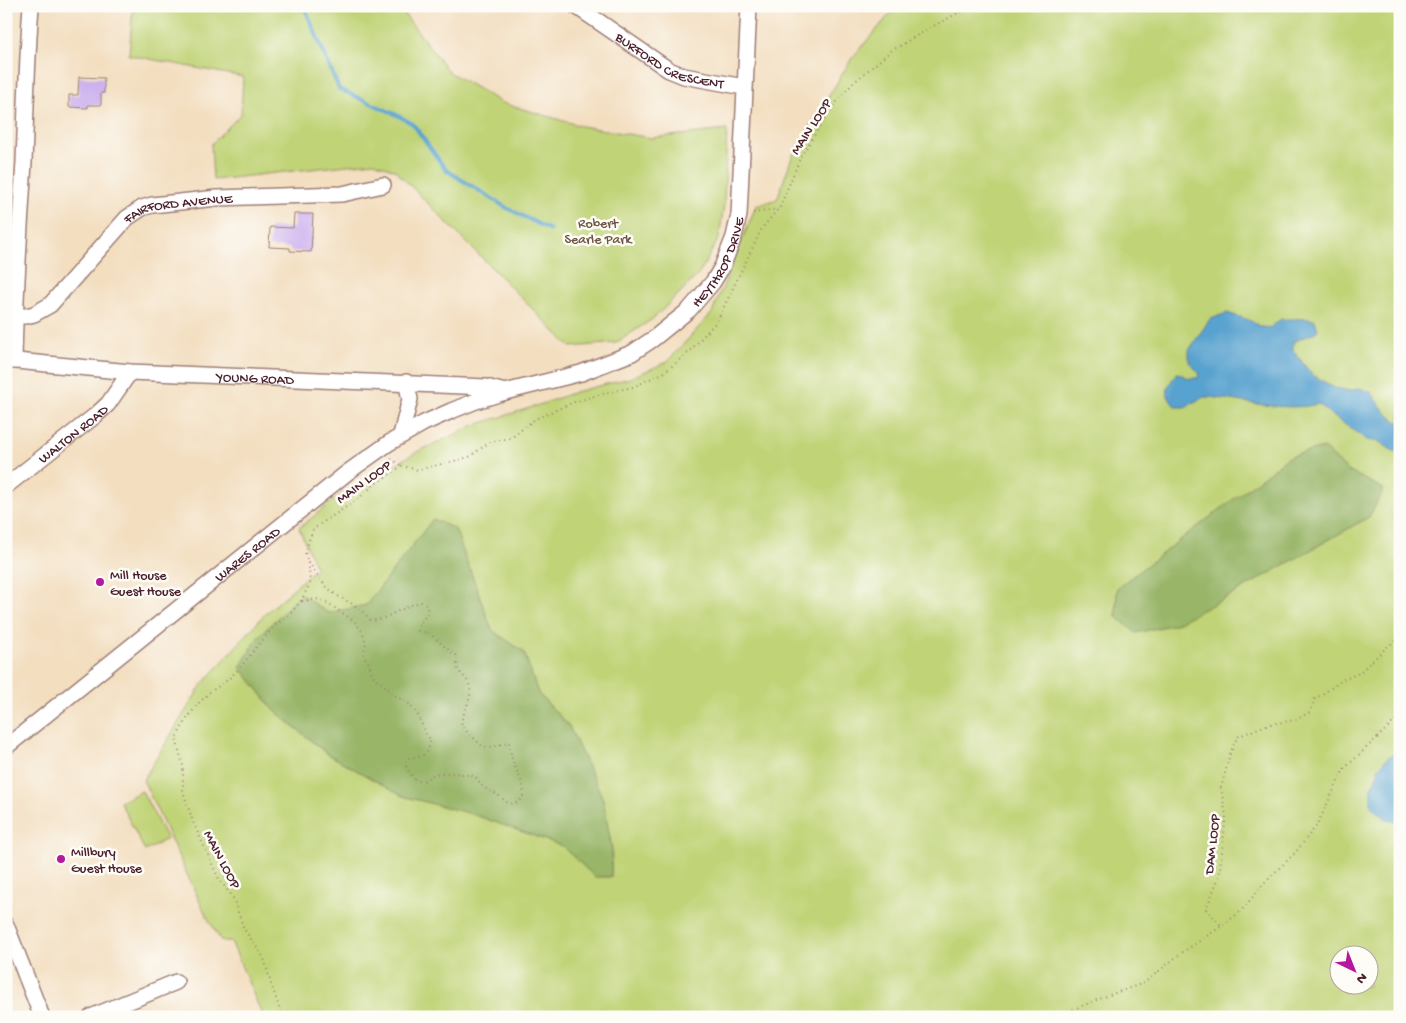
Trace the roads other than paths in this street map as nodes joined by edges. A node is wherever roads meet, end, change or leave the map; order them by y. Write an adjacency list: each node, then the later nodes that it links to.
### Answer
1 (31, 6): 6 (street)
2 (576, 6): 4 (street, BURFORD CRESCENT)
3 (749, 6): 4 (street, HEYTHROP DRIVE)
4 (744, 87): 10 (street, HEYTHROP DRIVE)
5 (383, 185): 6 (street, FAIRFORD AVENUE)
6 (14, 316): 7 (street)
7 (10, 361): 8 (street, YOUNG ROAD)
8 (130, 372): 9 (street, YOUNG ROAD); 12 (street, WALTON ROAD)
9 (406, 382): 10 (street, YOUNG ROAD); 11 (street)
10 (505, 392): 11 (street, WARES ROAD)
11 (402, 435): 13 (street, WARES ROAD)
12 (6, 486)
13 (6, 748)
14 (6, 925): 16 (street)
15 (176, 982): 17 (street)
16 (42, 1017)
17 (91, 1017)

